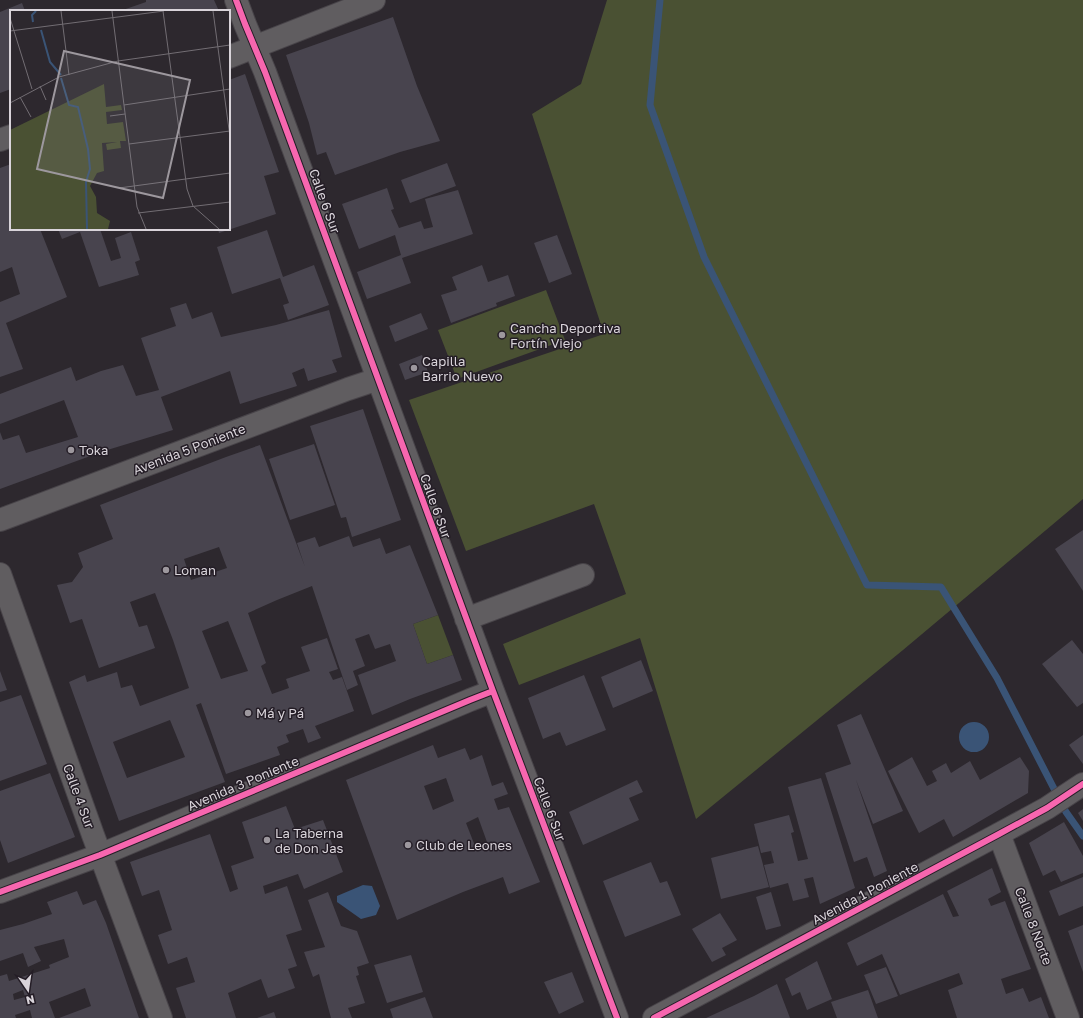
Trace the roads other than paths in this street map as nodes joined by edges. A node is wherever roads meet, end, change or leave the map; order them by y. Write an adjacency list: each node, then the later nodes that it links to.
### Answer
1 (236, 0): 3 (street, Calle 6 Sur)
2 (374, 0): 3 (street)
3 (255, 48): 4 (street); 7 (street, Calle 6 Sur)
4 (230, 57)
5 (10, 136): 6 (street)
6 (0, 140)
7 (378, 379): 8 (street, Avenida 5 Poniente); 11 (street, Calle 6 Sur)
8 (0, 520)
9 (0, 574): 15 (street, Calle 4 Sur)
10 (583, 575): 11 (street)
11 (466, 618): 12 (street, Calle 6 Sur)
12 (493, 691): 15 (street, Avenida 3 Poniente); 18 (street, Calle 6 Sur)
13 (1078, 788): 14 (street, Avenida 1 Poniente)
14 (1000, 834): 19 (street, Avenida 1 Poniente); 20 (street, Calle 8 Norte)
15 (100, 854): 16 (street, Avenida 3 Poniente); 17 (street, Calle 4 Sur)
16 (0, 892)
17 (161, 1018)
18 (617, 1018)
19 (654, 1018)
20 (1068, 1018)

